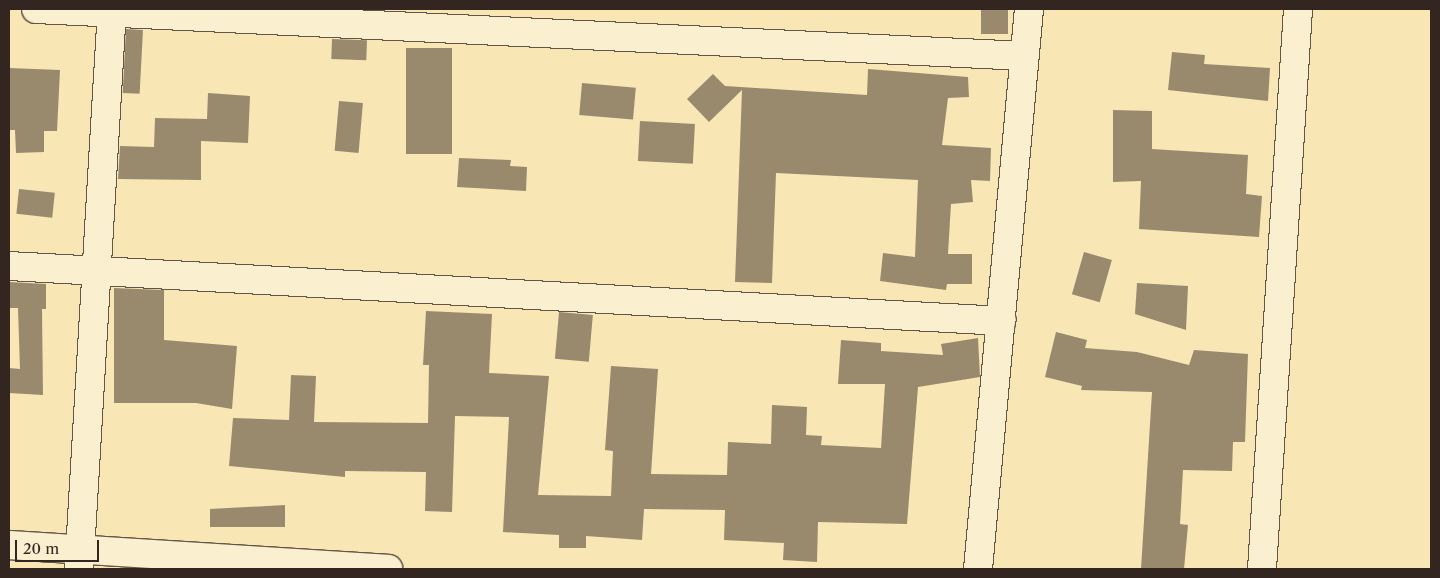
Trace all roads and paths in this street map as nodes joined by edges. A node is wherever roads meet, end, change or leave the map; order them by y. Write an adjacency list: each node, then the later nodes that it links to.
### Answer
1 (36, 9): 4 (street)
2 (1029, 9): 5 (street)
3 (1298, 9): 13 (street)
4 (112, 11): 5 (street); 7 (street)
5 (1024, 56): 8 (street)
6 (9, 266): 7 (street)
7 (97, 271): 8 (street); 10 (street)
8 (1001, 321): 12 (street)
9 (9, 545): 10 (street)
10 (80, 560): 11 (street)
11 (388, 569)
12 (978, 569)
13 (1262, 569)

